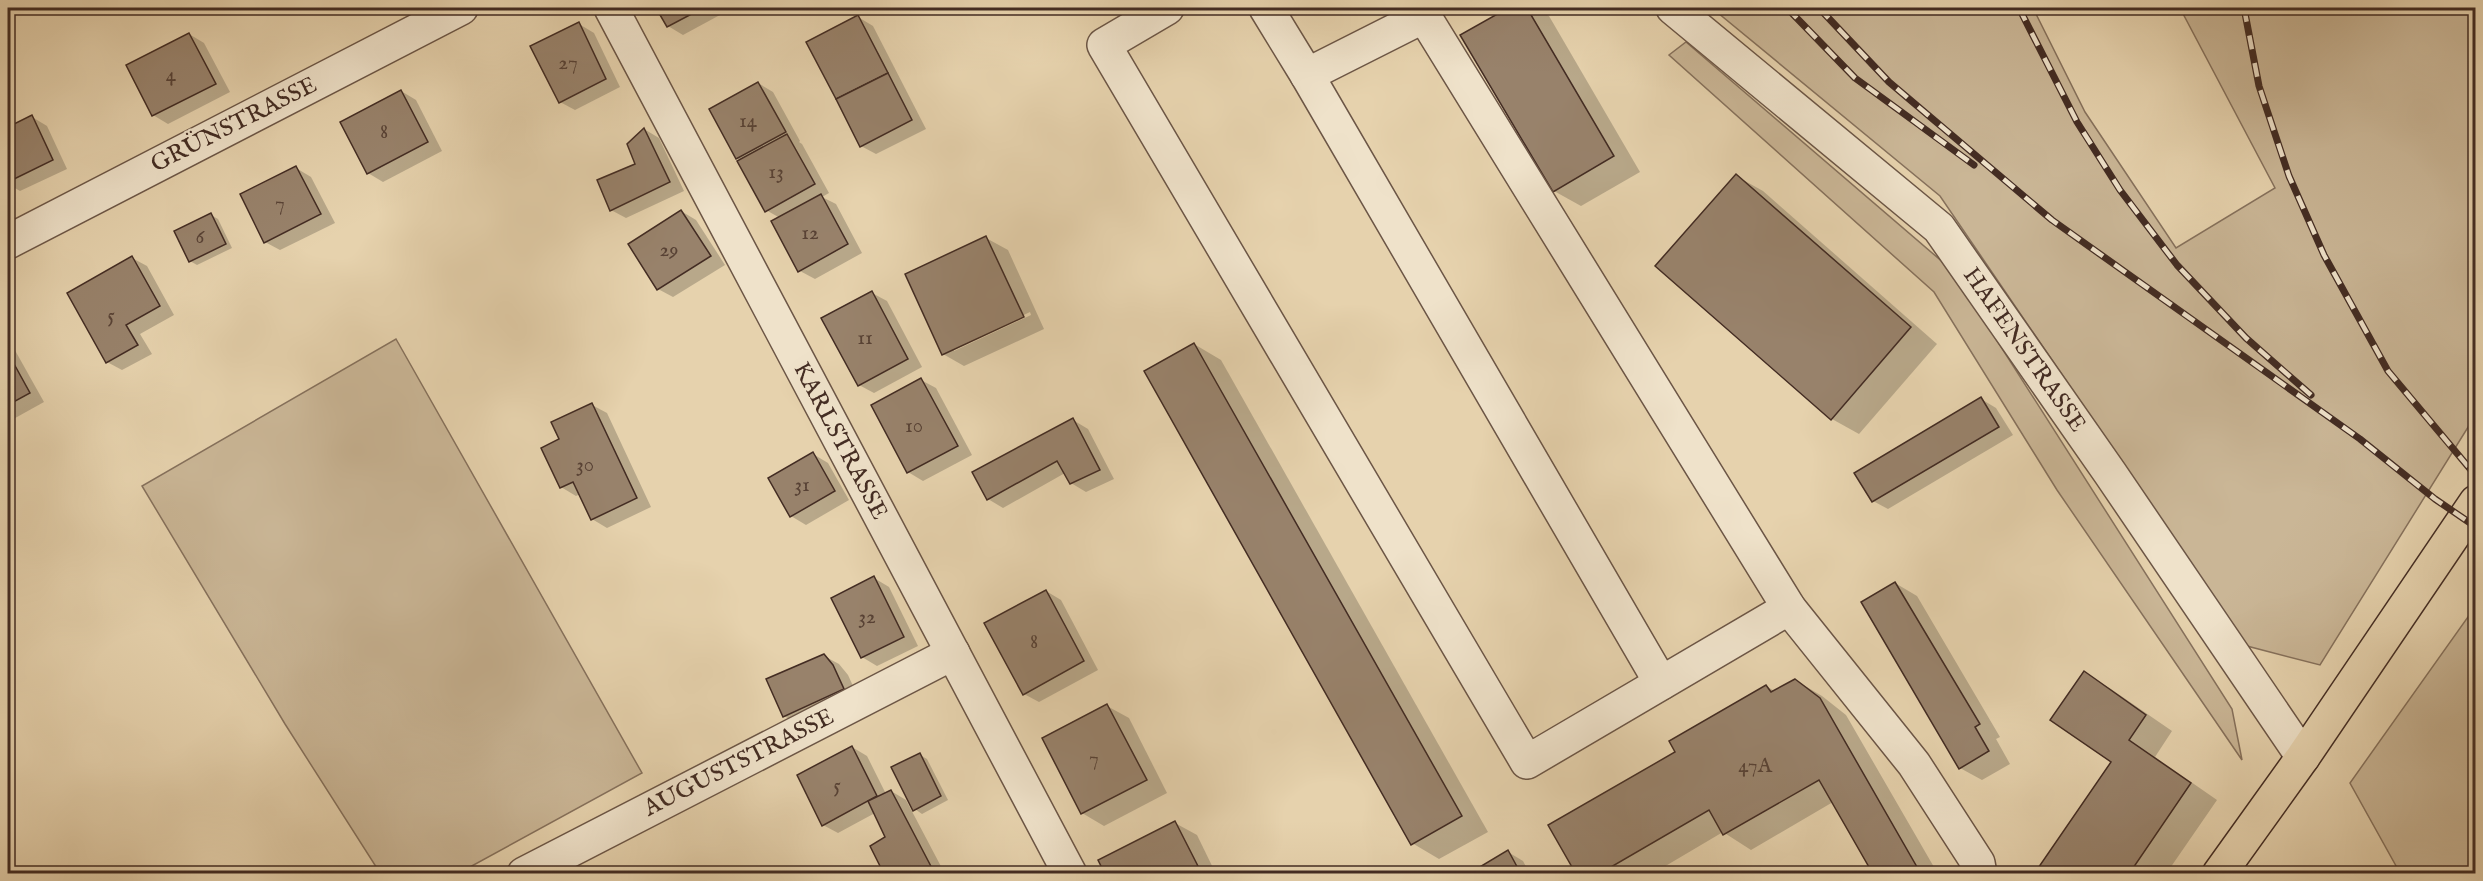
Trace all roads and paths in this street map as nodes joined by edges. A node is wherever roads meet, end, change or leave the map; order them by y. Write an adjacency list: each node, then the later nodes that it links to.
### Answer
1 (461, 8): 7 (street, GRÜNSTRASSE)
2 (610, 8): 10 (street, KARLSTRASSE)
3 (1167, 8): 11 (street)
4 (1266, 8): 6 (street)
5 (1673, 8): 12 (street, HAFENSTRASSE)
6 (1307, 75): 9 (street); 11 (street)
7 (8, 242)
8 (2475, 502): 12 (main road)
9 (1789, 608): 11 (street); 15 (street)
10 (953, 653): 13 (street, AUGUSTSTRASSE); 14 (street, KARLSTRASSE)
11 (1661, 683)
12 (2303, 757): 16 (main road)
13 (524, 873)
14 (1070, 873)
15 (1980, 873)
16 (2219, 873)

